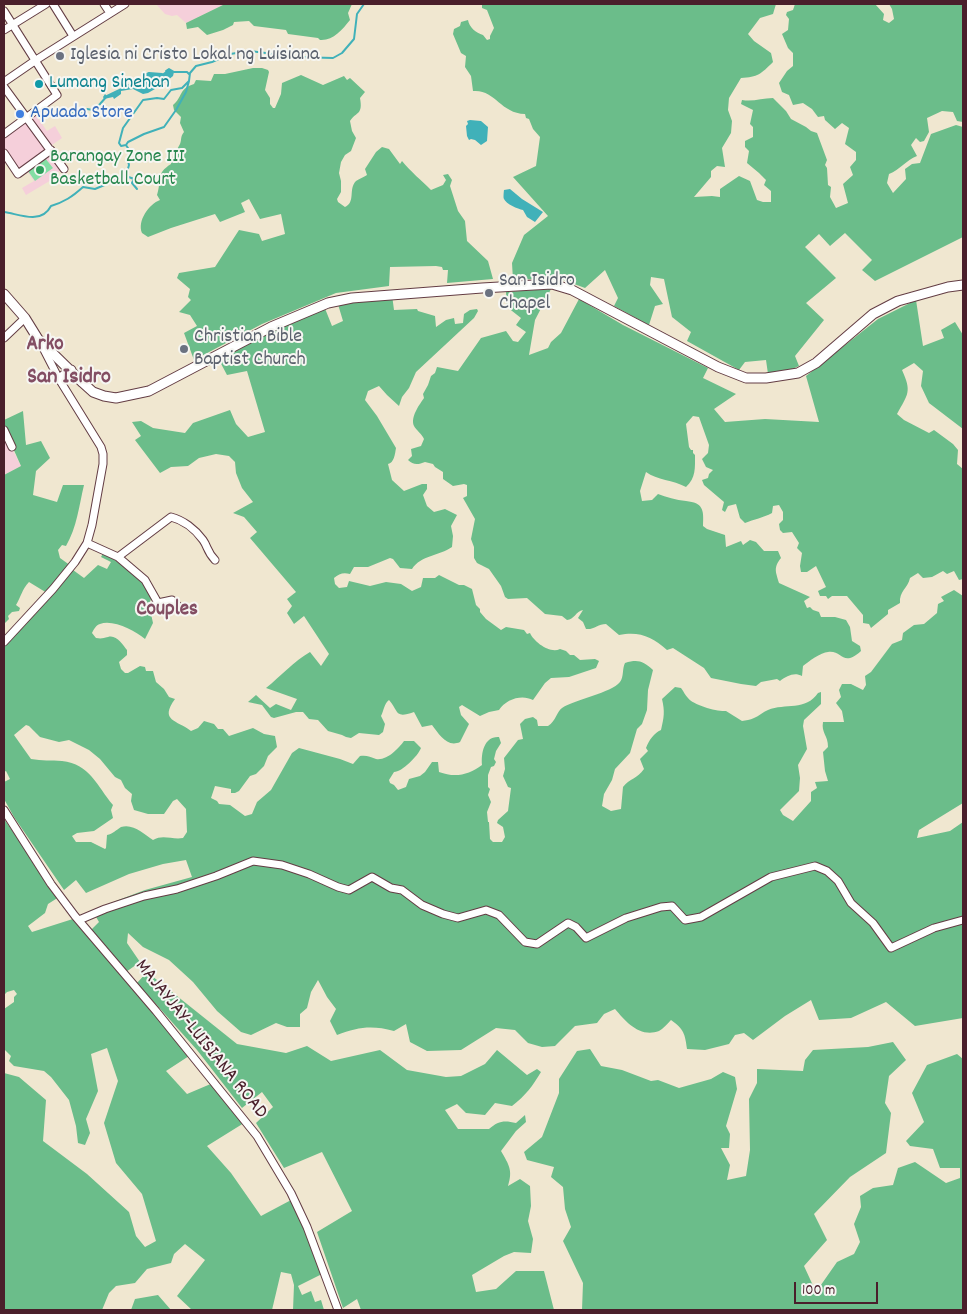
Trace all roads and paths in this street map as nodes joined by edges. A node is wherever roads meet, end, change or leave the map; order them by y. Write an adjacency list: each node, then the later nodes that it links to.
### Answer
1 (46, 4): 7 (street)
2 (52, 4): 9 (street)
3 (104, 4): 6 (street)
4 (125, 4): 6 (street)
5 (4, 11): 7 (street)
6 (110, 13): 9 (street)
7 (12, 24): 8 (street); 10 (street)
8 (4, 30)
9 (73, 36): 10 (street)
10 (36, 60): 11 (street); 13 (street)
11 (4, 82)
12 (4, 86): 13 (street)
13 (26, 118): 14 (street); 15 (street)
14 (4, 134)
15 (51, 150): 16 (street); 17 (street)
16 (4, 153)
17 (64, 169)
18 (963, 285): 23 (main road)
19 (4, 294): 20 (main road)
20 (25, 318): 21 (street); 22 (main road)
21 (4, 338)
22 (38, 339): 23 (main road); 24 (street)
23 (71, 370): 24 (main road)
24 (59, 379): 27 (street)
25 (4, 430): 26 (street)
26 (12, 447)
27 (87, 543): 28 (street); 31 (street)
28 (118, 556): 29 (street); 30 (street)
29 (215, 560)
30 (180, 608)
31 (4, 642)
32 (4, 810): 33 (street, MAJAYJAY-LUISIANA ROAD)
33 (79, 920): 34 (street); 35 (street, MAJAYJAY-LUISIANA ROAD)
34 (963, 920)
35 (338, 1310)

